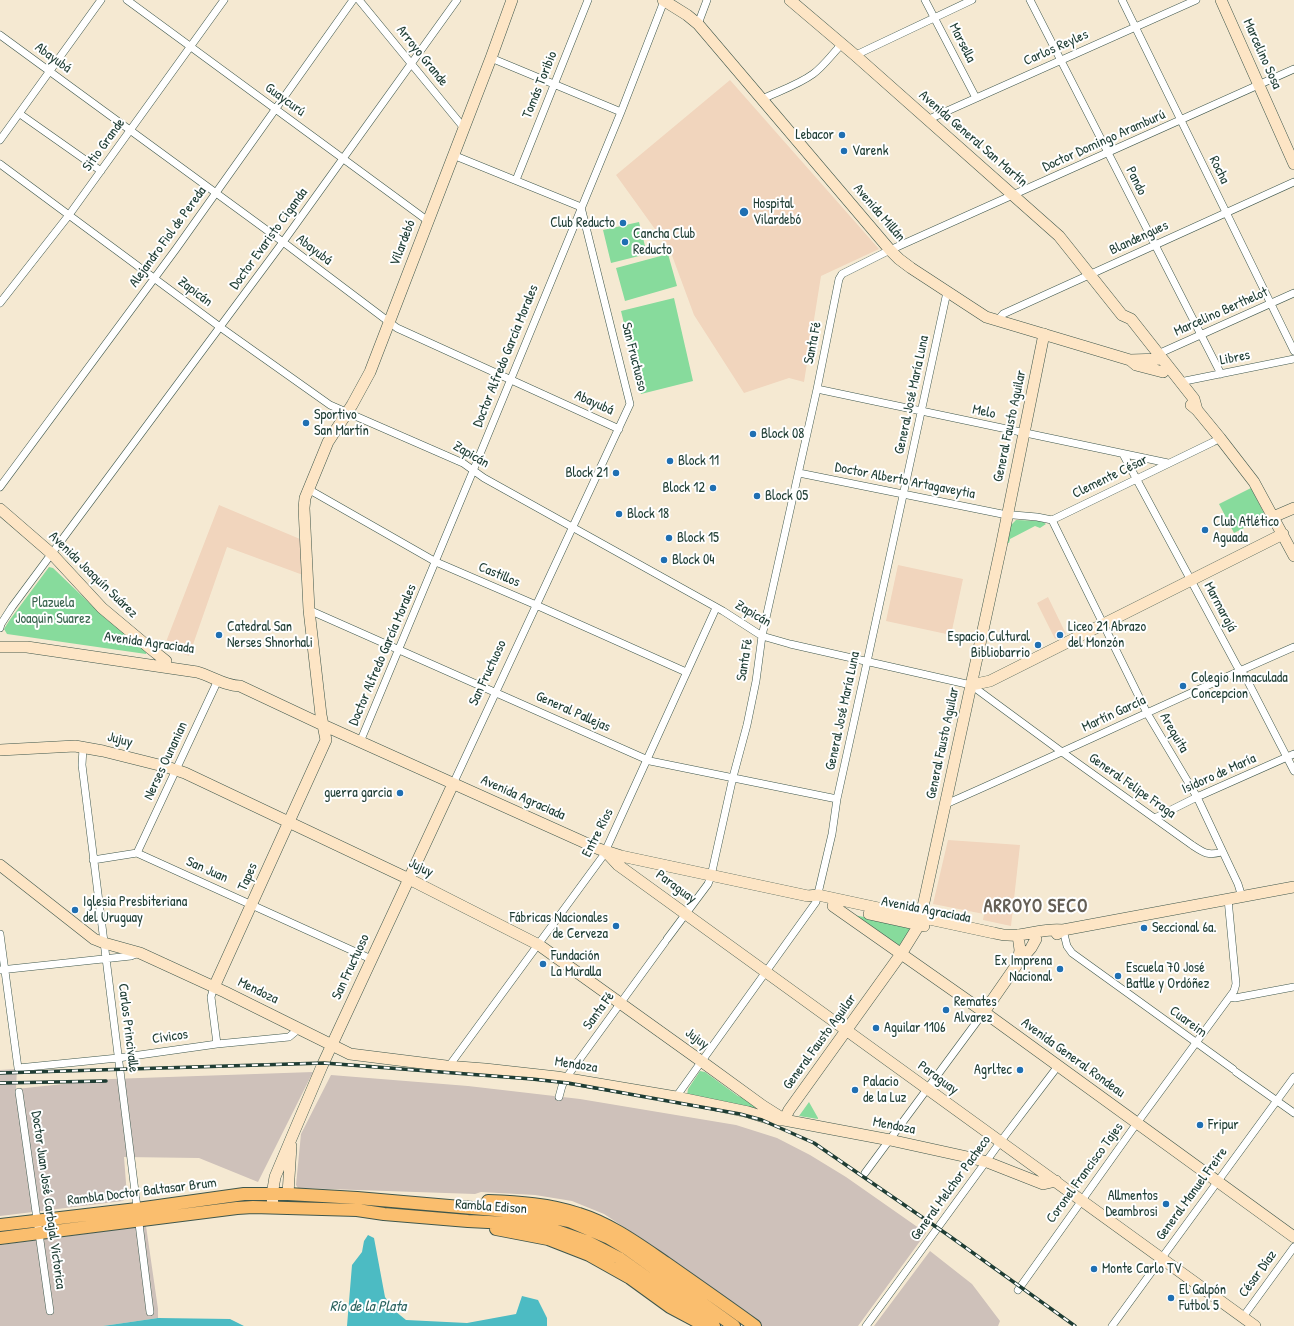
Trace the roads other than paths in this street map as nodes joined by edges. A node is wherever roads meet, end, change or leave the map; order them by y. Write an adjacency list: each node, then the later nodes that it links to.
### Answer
1 (101, 0): 29 (street)
2 (127, 0): 23 (street, Guaycurú)
3 (224, 0): 23 (street, Sitio Grande)
4 (353, 0): 34 (street, Alejandro Fiol de Pereda)
5 (359, 0): 27 (street, Arroyo Grande)
6 (457, 0): 27 (street, Doctor Evaristo Ciganda)
7 (512, 0): 25 (street, Vilardebó)
8 (588, 0): 30 (street, Tomás Toribio)
9 (664, 0): 19 (street, Avenida Millán); 35 (street, Doctor Alfredo García Morales)
10 (707, 0): 19 (street)
11 (790, 0): 22 (street, Avenida General San Martín)
12 (925, 0): 18 (street, Marsella)
13 (972, 0): 18 (street)
14 (1030, 0): 26 (street, Pando)
15 (1122, 0): 20 (street, Rocha)
16 (1196, 0): 20 (street, Carlos Reyles)
17 (1221, 0): 31 (street, Marcelino Sosa)
18 (934, 18): 24 (street); 32 (street, Marsella)
19 (698, 24): 33 (street, Avenida Millán)
20 (1135, 27): 26 (street, Carlos Reyles); 38 (street, Rocha)
21 (0, 35): 29 (street, Abayubá)
22 (842, 44): 24 (street, Avenida General San Martín); 33 (street)
23 (190, 46): 34 (street, Guaycurú); 40 (street, Sitio Grande)
24 (856, 56): 37 (street, Avenida General San Martín)
25 (491, 58): 30 (street); 39 (street, Vilardebó)
26 (1060, 61): 32 (street, Carlos Reyles); 42 (street, Pando)
27 (411, 64): 39 (street, Arroyo Grande); 44 (street, Doctor Evaristo Ciganda)
28 (1294, 69): 31 (street, Doctor Domingo Aramburú)
29 (50, 72): 36 (street); 40 (street, Abayubá)
30 (554, 85): 35 (street); 48 (street, Tomás Toribio)
31 (1259, 85): 38 (street, Doctor Domingo Aramburú); 46 (street, Marcelino Sosa)
32 (976, 98): 37 (street, Carlos Reyles)
33 (762, 99): 58 (street, Avenida Millán)
34 (275, 109): 44 (street, Guaycurú); 50 (street, Alejandro Fiol de Pereda)
35 (621, 112): 52 (street, Doctor Alfredo García Morales)
36 (20, 114): 41 (street); 47 (street)
37 (927, 120): 51 (street, Avenida General San Martín)
38 (1180, 121): 42 (street, Doctor Domingo Aramburú); 53 (street, Rocha)
39 (464, 128): 43 (street, Vilardebó)
40 (130, 130): 47 (street, Sitio Grande); 50 (street, Abayubá)
41 (0, 140)
42 (1108, 153): 51 (street, Doctor Domingo Aramburú); 57 (street, Pando)
43 (453, 155): 48 (street); 55 (street, Vilardebó)
44 (344, 159): 55 (street, Guaycurú); 56 (street, Doctor Evaristo Ciganda)
45 (0, 164): 54 (street, Zapicán)
46 (1294, 164)
47 (101, 171): 54 (street, Sitio Grande)
48 (516, 180): 52 (street)
49 (1294, 182): 53 (street, Blandengues)
50 (216, 193): 56 (street, Abayubá); 60 (street, Alejandro Fiol de Pereda)
51 (1014, 195): 58 (street, Doctor Domingo Aramburú); 59 (street, Avenida General San Martín)
52 (581, 207): 77 (street, Doctor Alfredo García Morales); 83 (street, San Fructuoso)
53 (1226, 213): 57 (street, Blandengues); 65 (street, Rocha)
54 (69, 216): 60 (street, Zapicán); 64 (street, Sitio Grande)
55 (428, 221): 67 (street, Vilardebó)
56 (283, 242): 67 (street, Abayubá); 68 (street, Doctor Evaristo Ciganda)
57 (1154, 246): 59 (street, Blandengues); 70 (street, Pando)
58 (890, 250): 61 (street, Doctor Domingo Aramburú); 62 (street, Avenida Millán)
59 (1091, 274): 66 (street, Blandengues); 72 (street, Avenida General San Martín)
60 (155, 277): 68 (street, Zapicán); 91 (street, Alejandro Fiol de Pereda)
61 (839, 279): 79 (street, Santa Fé)
62 (947, 292): 66 (street, Avenida Millán); 81 (street, General José María Luna)
63 (1294, 293): 65 (street, Marcelino Berthelot)
64 (0, 303)
65 (1271, 304): 70 (street, Marcelino Berthelot); 71 (street, Rocha)
66 (997, 321): 69 (street, Avenida Millán)
67 (389, 322): 77 (street, Abayubá); 82 (street, Vilardebó)
68 (220, 327): 82 (street, Zapicán); 101 (street, Doctor Evaristo Ciganda)
69 (1044, 334): 74 (street, Avenida Millán); 84 (street, General Fausto Aguilar)
70 (1200, 335): 72 (street, Marcelino Berthelot); 76 (street, Pando)
71 (1294, 351)
72 (1158, 358): 74 (street, Avenida Millán); 75 (street, Avenida General San Martín); 78 (street, Avenida General San Martín)
73 (1294, 359): 76 (street, Libres)
74 (1130, 360): 75 (street, Avenida Millán)
75 (1163, 372): 80 (street, Avenida General San Martín)
76 (1221, 374): 78 (street, Libres)
77 (511, 380): 83 (street, Abayubá); 88 (street, Doctor Alfredo García Morales)
78 (1180, 382): 80 (street, Avenida General San Martín)
79 (817, 389): 81 (street, Melo); 89 (street, Santa Fé)
80 (1197, 410): 85 (street, Avenida General San Martín)
81 (921, 412): 84 (street, Melo); 93 (street, General José María Luna)
82 (347, 413): 88 (street, Zapicán); 92 (street, Vilardebó)
83 (619, 429): 99 (street, San Fructuoso)
84 (1024, 434): 86 (street, Melo); 96 (street, General Fausto Aguilar)
85 (1220, 438): 87 (street, Clemente César); 97 (street, Avenida General San Martín)
86 (1123, 454): 87 (street, Melo); 90 (street, Marmarajá)
87 (1168, 464): 90 (street, Clemente César)
88 (473, 471): 99 (street, Zapicán); 103 (street, Doctor Alfredo García Morales)
89 (799, 473): 93 (street, Doctor Alberto Artagaveytia); 110 (street, Santa Fé)
90 (1136, 479): 98 (street, Clemente César); 104 (street, Marmarajá)
91 (0, 487)
92 (308, 489): 103 (street, Castillos); 107 (street, Vilardebó)
93 (904, 494): 96 (street, Doctor Alberto Artagaveytia); 116 (street, General José María Luna)
94 (1294, 508): 97 (street)
95 (0, 509): 101 (street, Avenida Joaquín Suárez)
96 (1007, 515): 98 (street); 121 (street, General Fausto Aguilar)
97 (1273, 517): 100 (street, Avenida General San Martín)
98 (1052, 520): 108 (street, Arequita)
99 (572, 527): 105 (street, San Fructuoso); 106 (street, Zapicán)
100 (1283, 534): 102 (street, Avenida General San Martín); 104 (street)
101 (52, 554): 109 (street, Doctor Evaristo Ciganda); 115 (street, Avenida Joaquín Suárez)
102 (1294, 556)
103 (436, 562): 105 (street, Castillos); 114 (street, Doctor Alfredo García Morales)
104 (1191, 581): 108 (street); 117 (street, Marmarajá)
105 (536, 605): 118 (street, Castillos); 123 (street, San Fructuoso)
106 (716, 608): 110 (street, Zapicán); 118 (street, Entre Ríos)
107 (309, 610): 114 (street, General Pallejas); 126 (street, Tapes)
108 (1103, 624): 120 (street); 125 (street, Arequita)
109 (0, 628)
110 (762, 636): 116 (street, Zapicán); 135 (street, Santa Fé)
111 (0, 641): 112 (street); 115 (street, Avenida Agraciada)
112 (0, 647): 119 (street, Avenida Agraciada)
113 (1294, 647): 117 (street, Martín García)
114 (399, 649): 123 (street, General Pallejas); 127 (street, Doctor Alfredo García Morales)
115 (166, 660): 122 (street, Avenida Agraciada)
116 (867, 662): 121 (street, Zapicán); 138 (street, General José María Luna)
117 (1240, 670): 125 (street, Martín García); 131 (street, Marmarajá)
118 (686, 672): 132 (street, Entre Ríos)
119 (218, 680): 122 (street, Avenida Agraciada); 133 (street, Nerses Ounanian)
120 (990, 681): 121 (street); 124 (street)
121 (971, 685): 124 (street, General Felipe Fraga); 139 (street, General Fausto Aguilar)
122 (240, 686): 126 (street, Avenida Agraciada)
123 (496, 692): 132 (street, General Pallejas); 136 (street, San Fructuoso)
124 (986, 696): 130 (street, General Felipe Fraga)
125 (1147, 713): 130 (street, Martín García); 137 (street, Arequita)
126 (323, 725): 127 (street, Avenida Agraciada); 141 (street, Tapes)
127 (360, 742): 136 (street, Avenida Agraciada)
128 (84, 748): 129 (street, Jujuy); 133 (street, Jujuy); 145 (street, Carlos Princivalle)
129 (0, 750)
130 (1062, 752): 139 (street, Martín García); 140 (street, General Felipe Fraga)
131 (1290, 756): 134 (street, Marmarajá); 137 (street, Isidoro de María)
132 (647, 759): 135 (street, General Pallejas); 142 (street, Entre Ríos)
133 (176, 770): 141 (street, Jujuy); 144 (street, Nerses Ounanian)
134 (1294, 771)
135 (733, 777): 138 (street, General Pallejas); 147 (street, Santa Fé)
136 (453, 784): 142 (street, Avenida Agraciada); 148 (street, San Fructuoso)
137 (1197, 798): 140 (street, Isidoro de María); 143 (street, Arequita)
138 (838, 799): 151 (street, General José María Luna)
139 (946, 804): 156 (street, General Fausto Aguilar)
140 (1154, 818): 143 (street, General Felipe Fraga)
141 (289, 822): 148 (street, Jujuy); 153 (street, Tapes)
142 (606, 852): 147 (street, Avenida Agraciada); 155 (street, Paraguay); 162 (street, Entre Ríos)
143 (1222, 852): 150 (street)
144 (137, 853): 145 (street); 153 (street, San Juan)
145 (93, 860): 161 (street, Carlos Princivalle)
146 (2, 868): 161 (street, Mendoza)
147 (711, 876): 151 (street, Avenida Agraciada); 155 (street, Santa Fé)
148 (409, 879): 162 (street, Jujuy); 166 (street, San Fructuoso)
149 (1294, 887): 150 (street, Avenida Agraciada)
150 (1242, 897): 152 (street, Avenida Agraciada)
151 (814, 898): 154 (street, Avenida Agraciada); 156 (street, Avenida Agraciada); 169 (street, General José María Luna)
152 (1228, 900): 157 (street, Avenida Agraciada); 172 (street, Coronel Francisco Tajes)
153 (252, 905): 166 (street, San Juan); 170 (street, Tapes)
154 (833, 906): 156 (street, Avenida Agraciada); 164 (street, Avenida General Rondeau)
155 (686, 913): 169 (street, Paraguay); 173 (street, Santa Fé)
156 (920, 921): 159 (street, Avenida Agraciada); 164 (street, General Fausto Aguilar)
157 (1063, 930): 159 (street, Avenida Agraciada); 160 (street, Avenida Agraciada); 177 (street, Cuareim)
158 (0, 934): 168 (street)
159 (1019, 939): 160 (street, Avenida Agraciada); 167 (street)
160 (1036, 939): 167 (street)
161 (104, 943): 163 (street, Mendoza); 165 (street, Carlos Princivalle)
162 (539, 945): 173 (street, Jujuy); 182 (street, Entre Ríos)
163 (140, 953): 165 (street); 170 (street, Mendoza)
164 (901, 954): 174 (street, Avenida General Rondeau); 176 (street, General Fausto Aguilar)
165 (106, 958): 168 (street); 180 (street, Carlos Princivalle)
166 (371, 960): 179 (street, San Fructuoso)
167 (1018, 963): 174 (street)
168 (2, 970): 180 (street, Cívicos)
169 (767, 971): 176 (street, Paraguay); 181 (street, General José María Luna)
170 (214, 987): 175 (street, Mendoza); 178 (street, Tapes)
171 (1292, 989): 172 (street)
172 (1230, 997): 177 (street, Coronel Francisco Tajes)
173 (620, 1003): 181 (street, Jujuy); 185 (street, Santa Fé)
174 (984, 1012): 183 (street, Avenida General Rondeau); 186 (street)
175 (297, 1027): 178 (street, Cívicos); 179 (street, Mendoza)
176 (847, 1030): 186 (street, Paraguay); 192 (street, General Fausto Aguilar)
177 (1196, 1043): 190 (street, Cuareim); 193 (street, Coronel Francisco Tajes)
178 (217, 1044): 180 (street, Cívicos)
179 (332, 1044): 182 (street, Mendoza); 194 (street, San Fructuoso)
180 (118, 1058): 207 (street, Carlos Princivalle)
181 (702, 1061): 189 (street, General José María Luna); 192 (street, Jujuy)
182 (449, 1066): 185 (street, Mendoza)
183 (1058, 1066): 193 (street, Avenida General Rondeau); 196 (street, General Melchor Pacheco)
184 (1294, 1077): 190 (street, General Manuel Freire)
185 (566, 1078): 188 (street, Santa Fé); 189 (street, Mendoza)
186 (927, 1088): 195 (street); 196 (street, Paraguay)
187 (20, 1092): 208 (street, Doctor Juan José Carbajal Victorica)
188 (560, 1097)
189 (676, 1097): 192 (street, Mendoza)
190 (1277, 1101): 191 (street, Cuareim); 200 (street, General Manuel Freire)
191 (1294, 1113)
192 (784, 1120): 195 (street, Mendoza)
193 (1137, 1123): 200 (street, Avenida General Rondeau); 203 (street, Coronel Francisco Tajes)
194 (291, 1139): 201 (street, San Fructuoso); 202 (street, San Fructuoso)
195 (890, 1140): 197 (street, Mendoza); 198 (street)
196 (1001, 1142): 197 (street, General Melchor Pacheco); 199 (street, Paraguay)
197 (986, 1162): 199 (street, Mendoza); 225 (street, General Melchor Pacheco)
198 (865, 1173)
199 (1056, 1181): 203 (street, Paraguay)
200 (1217, 1182): 212 (street, Avenida General Rondeau); 215 (street, General Manuel Freire)
201 (272, 1194): 202 (main road, Rambla Doctor Baltasar Brum); 205 (street, San Fructuoso); 207 (main road, Rambla Doctor Baltasar Brum)
202 (288, 1194): 204 (main road, Rambla Edison)
203 (1081, 1200): 215 (street, Paraguay); 217 (street, Coronel Francisco Tajes)
204 (442, 1206): 216 (main road, Rambla Edison); 224 (main road)
205 (273, 1207): 206 (main road, Rambla Edison); 209 (main road, Rambla Edison)
206 (237, 1208): 207 (main road, Rambla Doctor Baltasar Brum)
207 (138, 1215): 208 (main road, Rambla Doctor Baltasar Brum); 211 (main road, Rambla Doctor Baltasar Brum); 219 (street, Carlos Princivalle)
208 (37, 1221): 210 (main road, Rambla Doctor Baltasar Brum); 211 (street, Doctor Juan José Carbajal Victorica)
209 (468, 1221): 216 (main road, Rambla Edison); 221 (main road)
210 (0, 1225)
211 (39, 1233): 213 (main road, Rambla Doctor Baltasar Brum); 218 (street, Doctor Juan José Carbajal Victorica)
212 (1294, 1237)
213 (0, 1238)
214 (1294, 1247): 220 (street, César Díaz)
215 (1162, 1258): 220 (street, Paraguay); 226 (street, General Manuel Freire)
216 (668, 1287): 222 (main road, Rambla Edison); 223 (main road, Rambla Edison)
217 (1018, 1290)
218 (50, 1311)
219 (150, 1312)
220 (1243, 1317): 227 (street, Paraguay)
221 (707, 1326)
222 (714, 1326)
223 (734, 1326)
224 (755, 1326)
225 (866, 1326)
226 (1112, 1326)
227 (1255, 1326)

